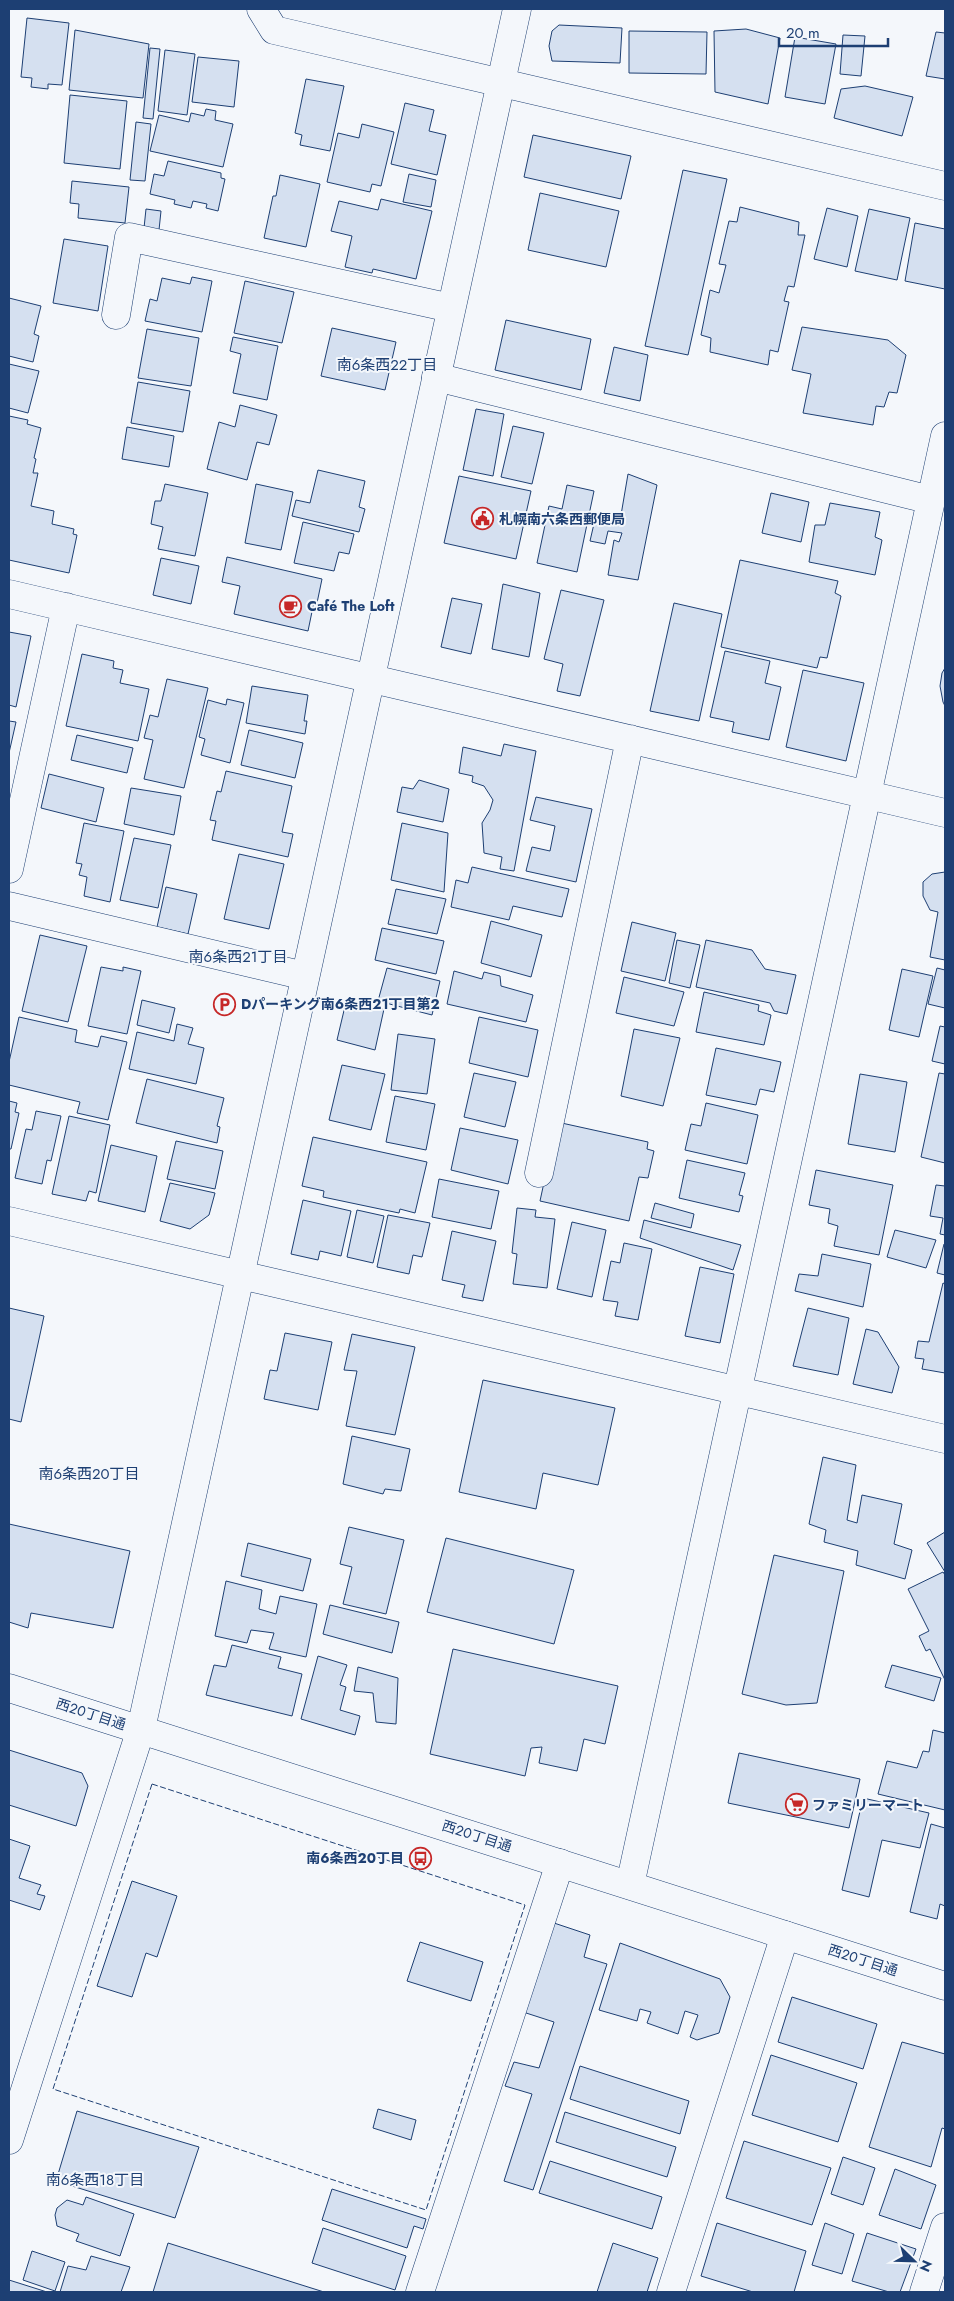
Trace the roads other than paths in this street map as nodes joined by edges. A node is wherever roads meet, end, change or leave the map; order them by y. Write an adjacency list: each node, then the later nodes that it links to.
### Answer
1 (261, 9): 3 (street)
2 (517, 9): 3 (street)
3 (501, 82): 4 (street); 5 (street)
4 (945, 186)
5 (451, 308): 6 (street); 7 (street)
6 (116, 315)
7 (436, 377): 9 (street); 12 (street)
8 (945, 436): 9 (street)
9 (931, 500): 14 (street)
10 (9, 594): 11 (street)
11 (66, 607): 12 (street); 16 (street)
12 (370, 678): 13 (street); 18 (street)
13 (630, 739): 14 (street); 19 (street)
14 (868, 796): 15 (street); 22 (street)
15 (945, 813)
16 (9, 869)
17 (9, 906): 18 (street)
18 (305, 976): 21 (street)
19 (539, 1173)
20 (9, 1221): 21 (street)
21 (240, 1275): 22 (street); 25 (street)
22 (738, 1391): 23 (street); 27 (street)
23 (945, 1439)
24 (9, 1688): 25 (street, 西20丁目通)
25 (141, 1730): 26 (street, 西20丁目通); 30 (street)
26 (560, 1863): 27 (street, 西20丁目通); 32 (street)
27 (630, 1885): 28 (street, 西20丁目通)
28 (785, 1935): 29 (street, 西20丁目通); 33 (street)
29 (945, 1986)
30 (10, 2133)
31 (945, 2227): 34 (street)
32 (420, 2292)
33 (670, 2292)
34 (924, 2292)

